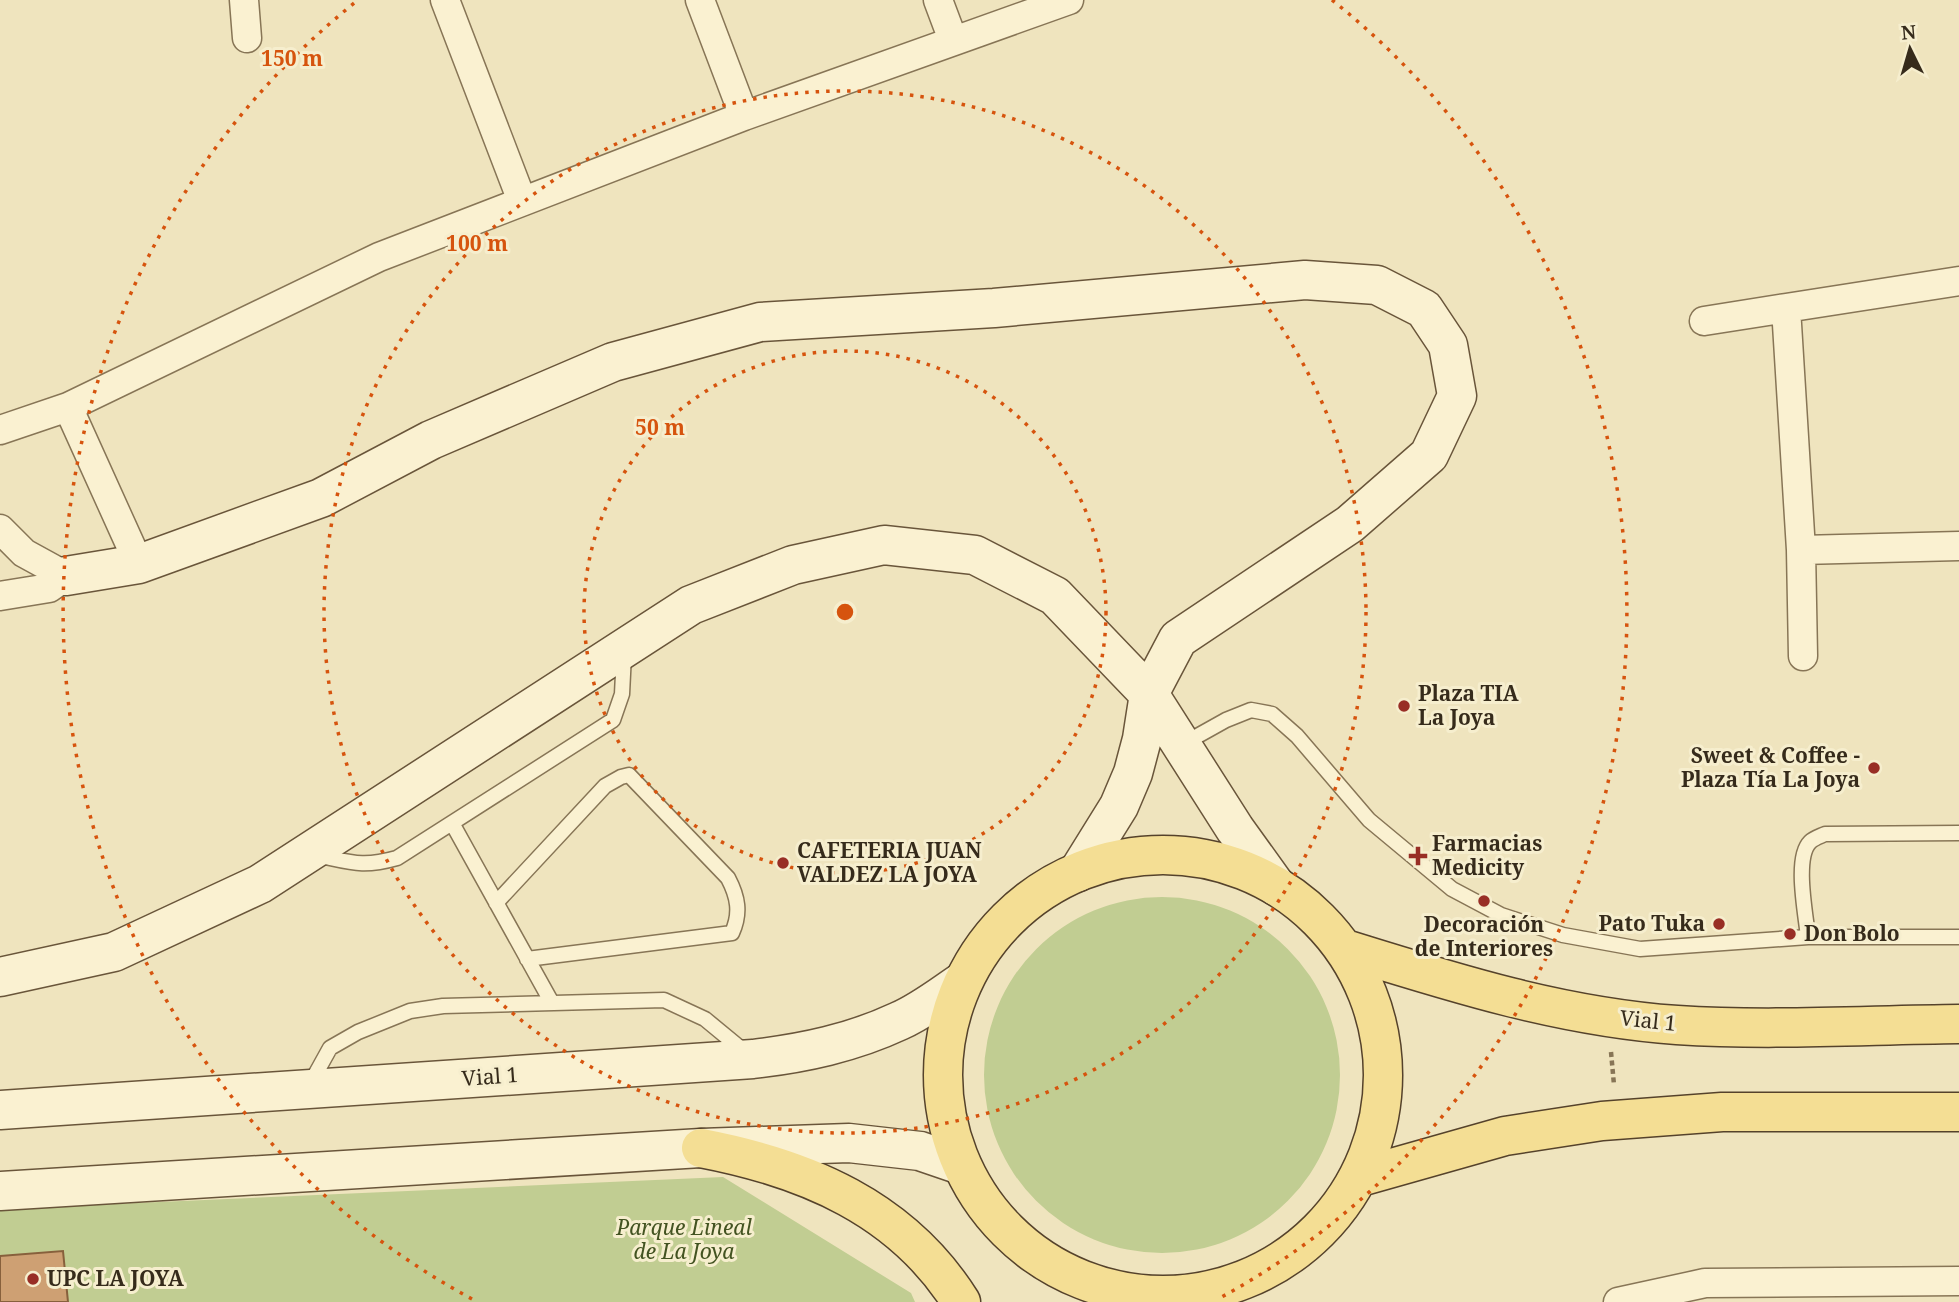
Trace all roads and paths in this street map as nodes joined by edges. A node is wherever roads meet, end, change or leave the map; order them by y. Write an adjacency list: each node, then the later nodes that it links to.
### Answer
1 (244, 0): 6 (street)
2 (445, 0): 9 (street)
3 (700, 0): 8 (street)
4 (938, 0): 7 (street)
5 (1069, 0): 7 (street)
6 (247, 38)
7 (953, 40): 8 (street)
8 (744, 116): 9 (street)
9 (522, 201): 13 (street)
10 (1959, 281): 11 (street)
11 (1786, 308): 12 (street); 19 (street)
12 (1704, 321)
13 (68, 407): 14 (street); 20 (street)
14 (28, 420): 15 (street); 16 (street)
15 (0, 430)
16 (0, 450)
17 (0, 528): 21 (street)
18 (1959, 546): 19 (street)
19 (1801, 550): 24 (street)
20 (139, 564): 21 (street); 25 (street)
21 (66, 576): 22 (street)
22 (0, 596)
23 (624, 649): 25 (street); 27 (lane); 29 (street)
24 (1803, 656)
25 (1149, 694): 26 (street); 30 (street)
26 (1182, 744): 31 (street); 33 (lane)
27 (452, 823): 29 (lane); 32 (lane)
28 (1959, 833): 33 (lane)
29 (308, 853): 37 (street)
30 (1078, 872): 31 (main road); 38 (main road)
31 (1276, 886): 35 (main road)
32 (496, 903): 36 (lane); 36 (lane)
33 (1808, 937): 34 (lane)
34 (1959, 937)
35 (1345, 949): 40 (main road, Vial 1); 49 (main road)
36 (527, 959): 39 (lane)
37 (0, 977)
38 (963, 981): 42 (street, Vial 1); 48 (main road)
39 (552, 1003): 42 (lane); 43 (lane)
40 (1607, 1016): 41 (main road, Vial 1); 46 (path)
41 (1959, 1024)
42 (753, 1059): 43 (street, Vial 1)
43 (306, 1090): 44 (street, Vial 1)
44 (0, 1110)
45 (1959, 1112): 46 (main road)
46 (1617, 1119): 49 (main road)
47 (701, 1148): 48 (street); 50 (street); 54 (main road)
48 (961, 1165): 52 (main road)
49 (1360, 1177): 53 (main road)
50 (0, 1191)
51 (1959, 1281): 55 (street)
52 (1063, 1287): 53 (main road)
53 (1235, 1291)
54 (961, 1302)
55 (1618, 1302)

